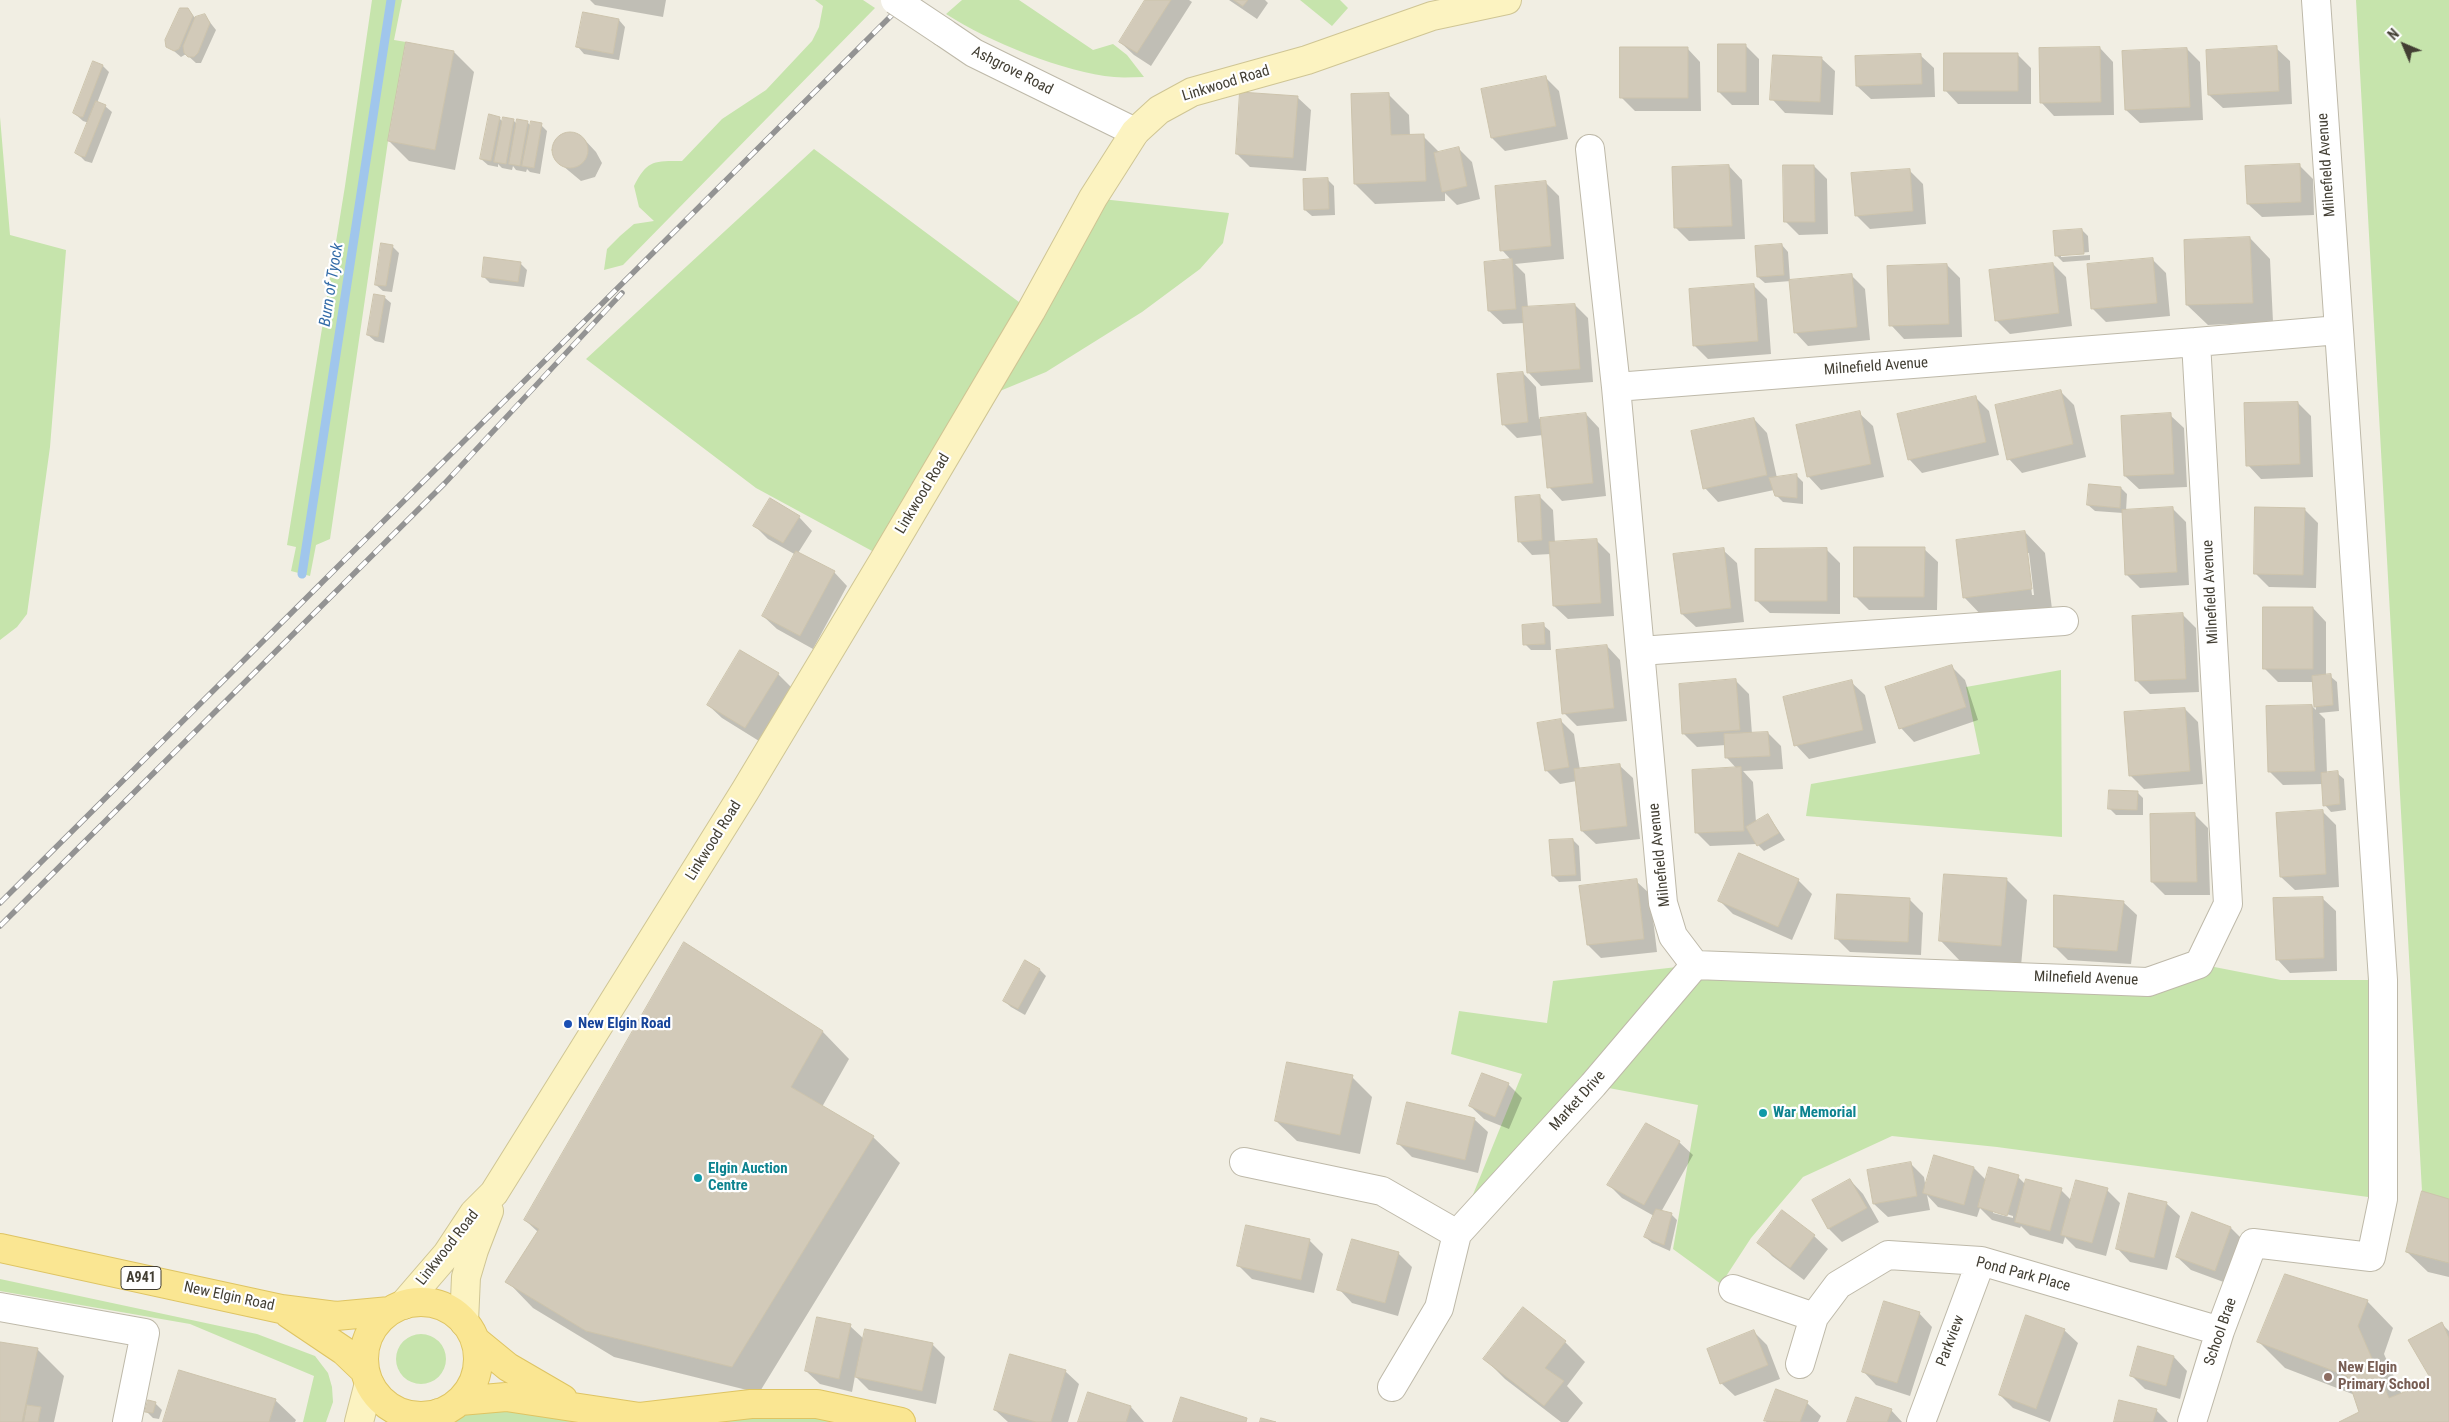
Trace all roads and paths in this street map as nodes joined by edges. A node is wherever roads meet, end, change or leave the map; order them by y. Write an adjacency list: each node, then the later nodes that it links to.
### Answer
1 (895, 0): 4 (street, Ashgrove Road, bridge)
2 (1507, 0): 4 (street, Linkwood Road)
3 (2316, 0): 6 (street, Milnefield Avenue)
4 (1135, 132): 13 (street, Linkwood Road)
5 (1590, 149): 8 (street, Milnefield Avenue)
6 (2338, 330): 7 (street, Milnefield Avenue); 15 (street, Milnefield Avenue)
7 (2196, 342): 8 (street, Milnefield Avenue); 11 (street, Milnefield Avenue)
8 (1616, 387): 10 (street, Milnefield Avenue)
9 (2064, 621): 10 (street)
10 (1640, 651): 11 (street, Milnefield Avenue)
11 (1696, 965): 14 (street, Market Drive)
12 (1244, 1162): 14 (street)
13 (494, 1193): 20 (street, Linkwood Road); 23 (street, Linkwood Road)
14 (1457, 1234): 27 (street, Market Drive)
15 (2253, 1243): 24 (street, School Brae)
16 (0, 1248): 21 (main road, New Elgin Road / A941)
17 (1981, 1261): 22 (street, Pond Park Place); 24 (street, Pond Park Place); 33 (street, Parkview)
18 (1733, 1289): 22 (street)
19 (0, 1306): 30 (street)
20 (397, 1308): 21 (main road, New Elgin Road / A941); 23 (main road); 26 (main road)
21 (281, 1309): 26 (main road, New Elgin Road / A941)
22 (1814, 1318): 25 (street, Pond Park Place)
23 (470, 1331): 28 (main road); 29 (main road)
24 (2220, 1331): 34 (street, School Brae)
25 (1800, 1364)
26 (367, 1377): 29 (main road); 31 (street)
27 (1392, 1388)
28 (580, 1407): 29 (main road); 32 (main road)
29 (442, 1412)
30 (127, 1422)
31 (359, 1422)
32 (901, 1422)
33 (1921, 1422)
34 (2192, 1422)

